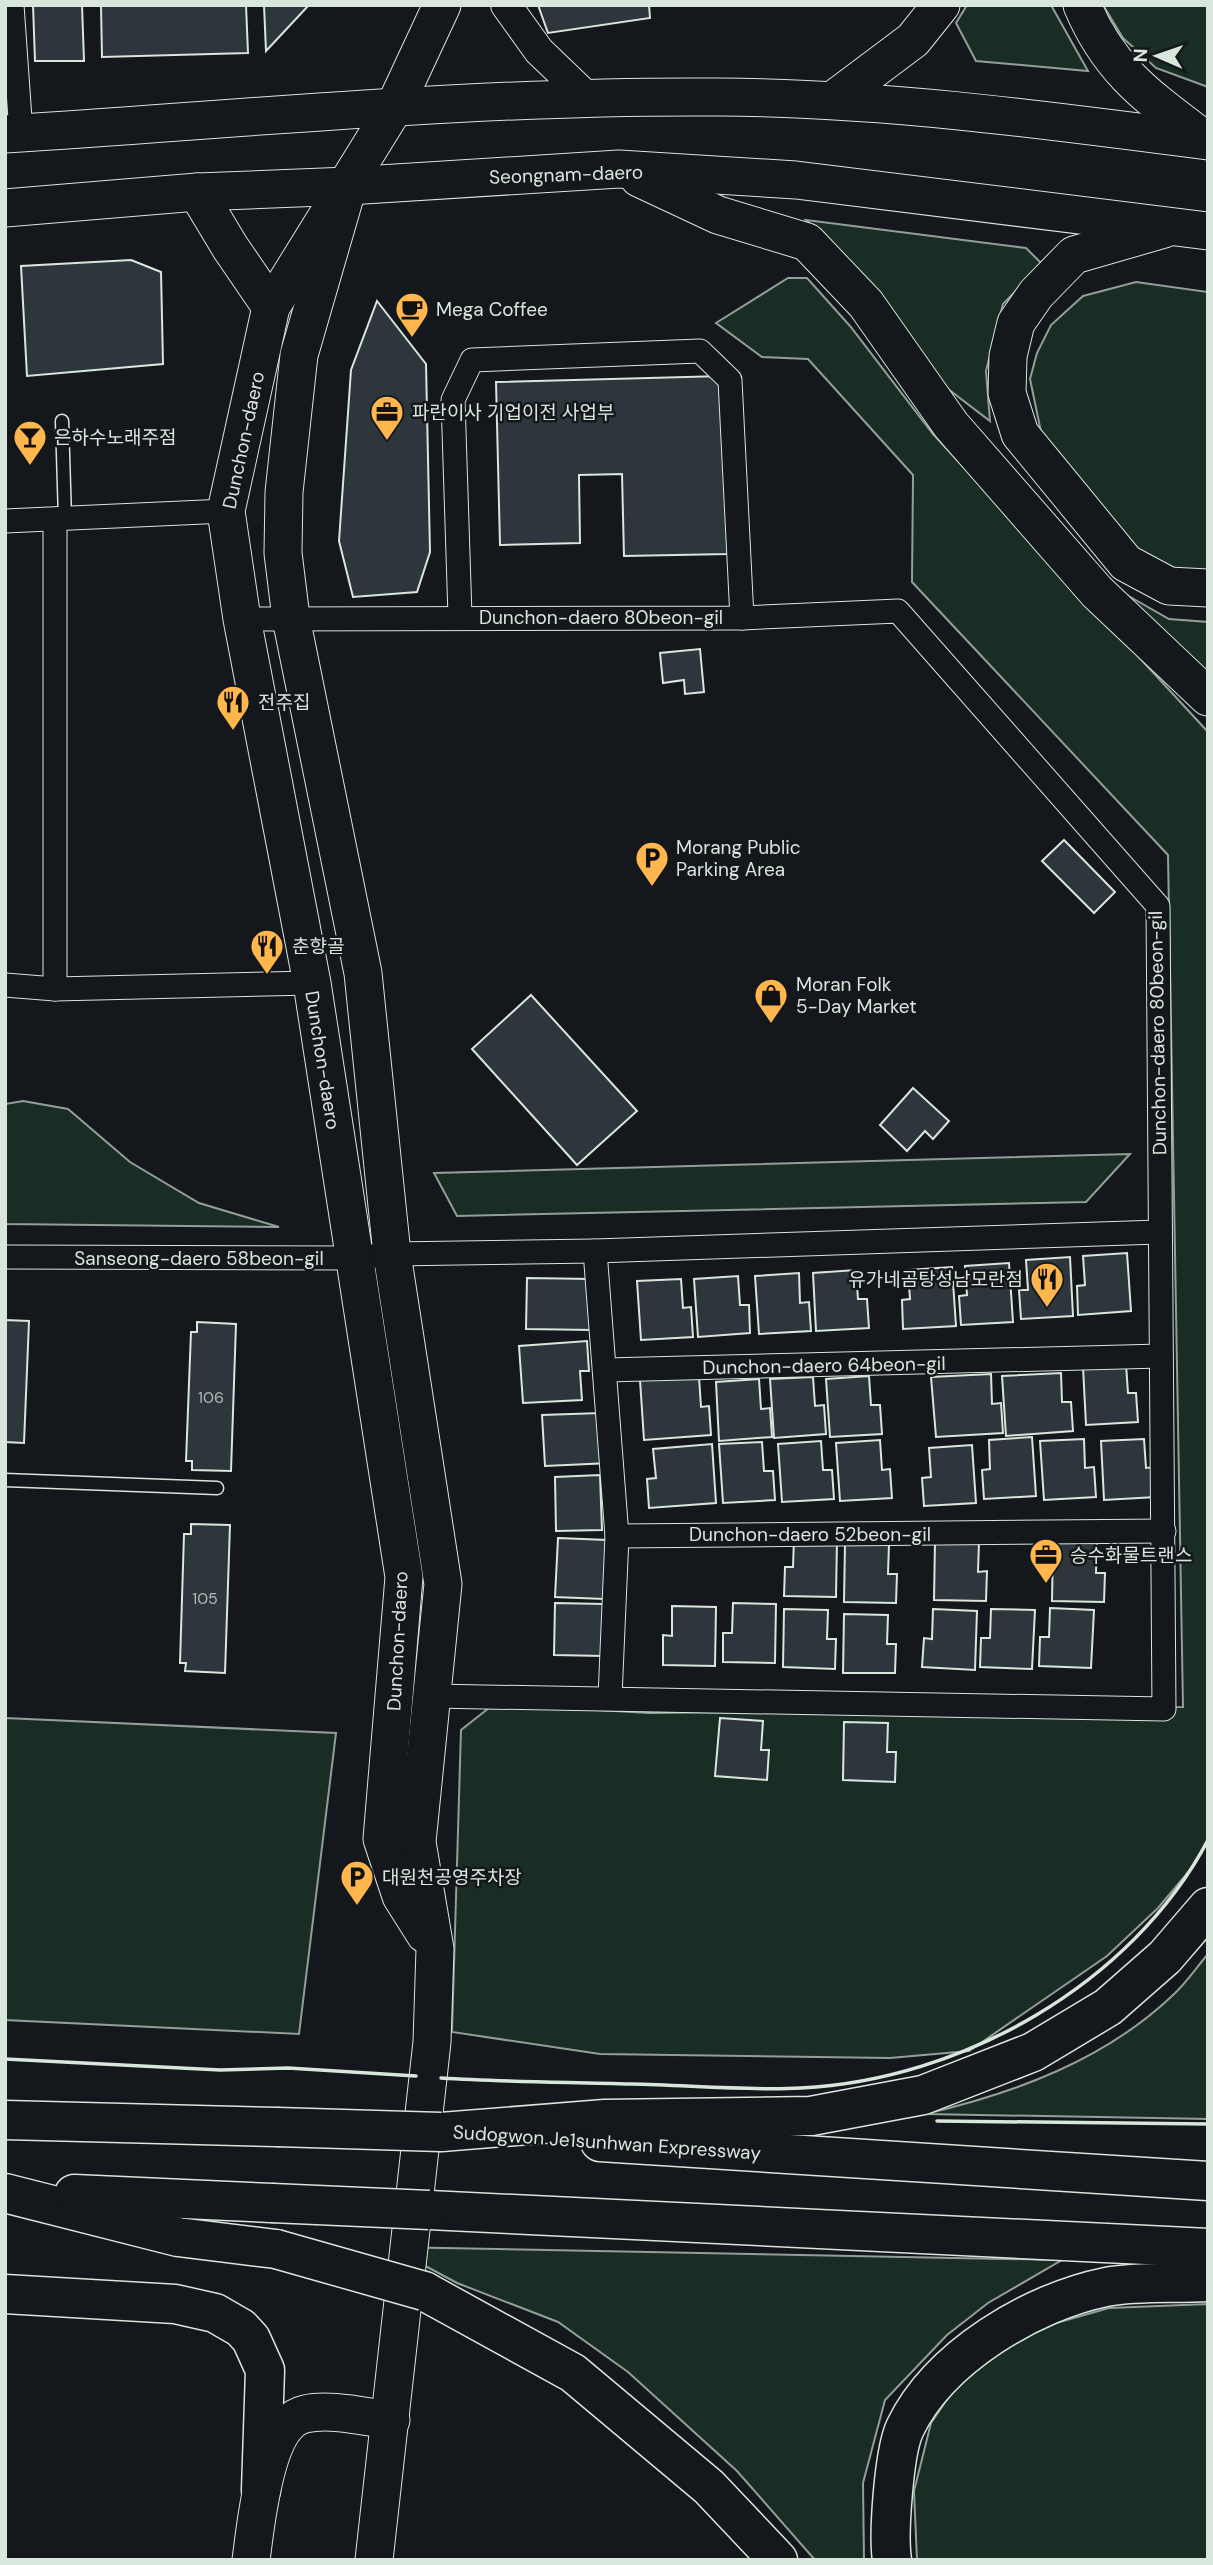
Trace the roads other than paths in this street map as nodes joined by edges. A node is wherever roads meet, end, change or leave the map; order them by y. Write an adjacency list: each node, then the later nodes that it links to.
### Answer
1 (12, 5): 9 (street)
2 (442, 5): 8 (main road, Dunchon-daero)
3 (506, 5): 6 (street)
4 (941, 5): 7 (main road)
5 (1082, 5): 10 (main road)
6 (588, 98): 7 (main road); 8 (main road)
7 (833, 100): 10 (main road)
8 (394, 108): 9 (main road); 12 (main road, Dunchon-daero)
9 (13, 134)
10 (1207, 141)
11 (619, 169): 12 (main road, Seongnam-daero); 15 (main road, Seongnam-daero); 26 (main road)
12 (348, 187): 13 (main road, Seongnam-daero); 16 (main road, Dunchon-daero); 23 (main road, Dunchon-daero)
13 (197, 192): 14 (main road, Seongnam-daero); 16 (main road)
14 (5, 208)
15 (1191, 228): 21 (main road)
16 (271, 307): 18 (main road, Dunchon-daero)
17 (62, 421): 19 (lane)
18 (226, 511): 19 (street); 25 (main road, Dunchon-daero)
19 (60, 520): 20 (street); 29 (street)
20 (5, 522)
21 (1208, 588)
22 (460, 616): 23 (street, Dunchon-daero 80beon-gil); 24 (street, Dunchon-daero 80beon-gil); 24 (street, Dunchon-daero 80beon-gil)
23 (291, 618): 25 (street, Dunchon-daero 80beon-gil); 32 (main road, Dunchon-daero)
24 (742, 618): 30 (street, Dunchon-daero 80beon-gil)
25 (242, 619): 27 (main road, Dunchon-daero)
26 (1208, 697)
27 (312, 983): 29 (street); 34 (main road, Dunchon-daero)
28 (5, 985): 29 (street)
29 (55, 989)
30 (1159, 1232): 31 (street); 35 (street, Dunchon-daero 80beon-gil)
31 (595, 1251): 32 (street); 36 (street)
32 (392, 1254): 34 (street, Sanseong-daero 58beon-gil); 41 (main road, Dunchon-daero)
33 (5, 1257): 34 (street, Sanseong-daero 58beon-gil)
34 (353, 1258): 44 (main road, Dunchon-daero)
35 (1161, 1356): 36 (street, Dunchon-daero 64beon-gil); 39 (street, Dunchon-daero 80beon-gil)
36 (606, 1370): 40 (street)
37 (5, 1480): 38 (lane)
38 (217, 1488)
39 (1164, 1531): 40 (street, Dunchon-daero 52beon-gil); 42 (street, Dunchon-daero 80beon-gil)
40 (617, 1536): 42 (street)
41 (432, 1696): 42 (street); 44 (main road, Dunchon-daero)
42 (610, 1698)
43 (1208, 1907): 46 (highway)
44 (435, 1949): 52 (main road, Dunchon-daero)
45 (5, 2120): 46 (highway, Sudogwon Je1sunhwan Expressway, bridge)
46 (441, 2132): 47 (highway, Sudogwon Je1sunhwan Expressway)
47 (1208, 2181)
48 (5, 2192): 49 (highway, bridge); 56 (highway, bridge)
49 (1208, 2248)
50 (1208, 2283): 57 (highway)
51 (5, 2294): 53 (highway)
52 (391, 2420): 53 (main road); 55 (main road)
53 (261, 2490): 54 (main road)
54 (251, 2560)
55 (374, 2560)
56 (778, 2560)
57 (892, 2560)

